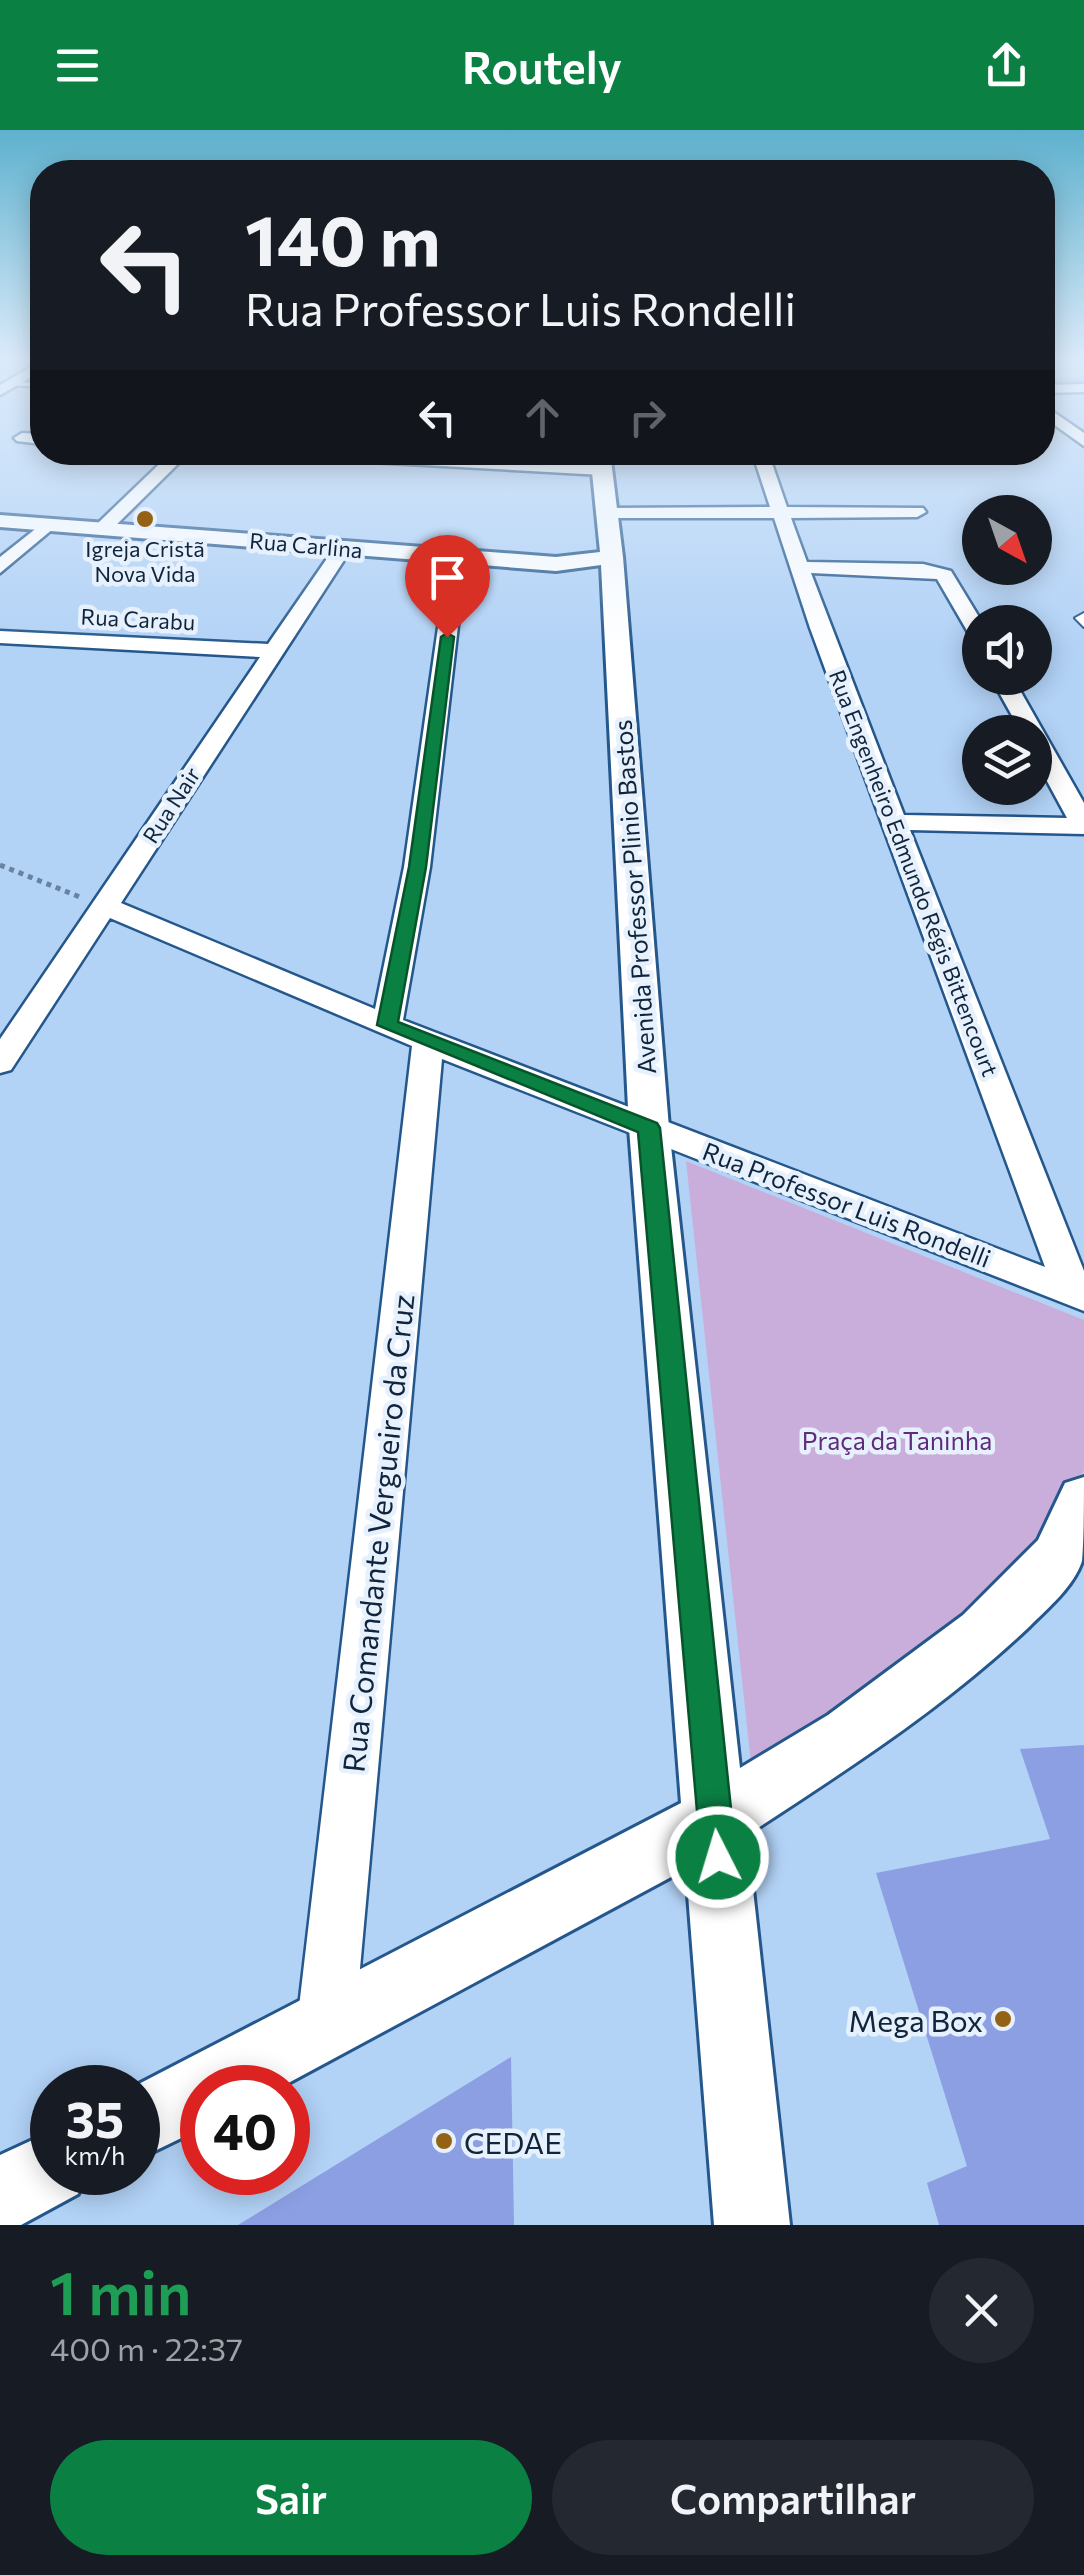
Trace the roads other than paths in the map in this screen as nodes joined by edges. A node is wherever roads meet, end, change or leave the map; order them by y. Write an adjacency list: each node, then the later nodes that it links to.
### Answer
1 (168, 465): 9 (street)
2 (601, 465): 6 (street, Avenida Professor Plinio Bastos)
3 (764, 465): 4 (street, Rua Engenheiro Edmundo Régis Bittencourt)
4 (780, 512): 5 (street); 6 (street); 14 (street, Rua Engenheiro Edmundo Régis Bittencourt)
5 (918, 512)
6 (607, 513): 12 (street, Avenida Professor Plinio Bastos)
7 (0, 520): 8 (street, Rua Carlina)
8 (48, 524): 9 (street, Rua Carlina); 13 (street)
9 (103, 528): 10 (street, Rua Carlina)
10 (342, 548): 11 (street, Rua Carlina); 19 (street, Rua Nair)
11 (457, 557): 12 (street, Rua Carlina); 24 (street)
12 (612, 557): 26 (street, Avenida Professor Plinio Bastos)
13 (0, 567)
14 (799, 567): 15 (street); 21 (street, Rua Engenheiro Edmundo Régis Bittencourt)
15 (962, 606)
16 (1084, 616): 17 (lane)
17 (1084, 624)
18 (0, 637): 19 (street, Rua Carabu)
19 (273, 652): 23 (street, Rua Nair)
20 (1052, 767): 22 (street)
21 (894, 822): 22 (street); 27 (street, Rua Engenheiro Edmundo Régis Bittencourt)
22 (1084, 825)
23 (105, 906): 24 (street, Rua Professor Luis Rondelli); 25 (street, Rua Nair)
24 (407, 1034): 26 (street, Rua Professor Luis Rondelli); 30 (street, Rua Comandante Vergueiro da Cruz)
25 (0, 1063)
26 (649, 1128): 27 (street, Rua Professor Luis Rondelli); 29 (street, Avenida Professor Plinio Bastos)
27 (1078, 1294)
28 (1084, 1499): 29 (street)
29 (715, 1820): 30 (street); 34 (street, Avenida Professor Plinio Bastos)
30 (326, 2024): 31 (street)
31 (248, 2065)
32 (30, 2180): 33 (street)
33 (0, 2196)
34 (752, 2225)

